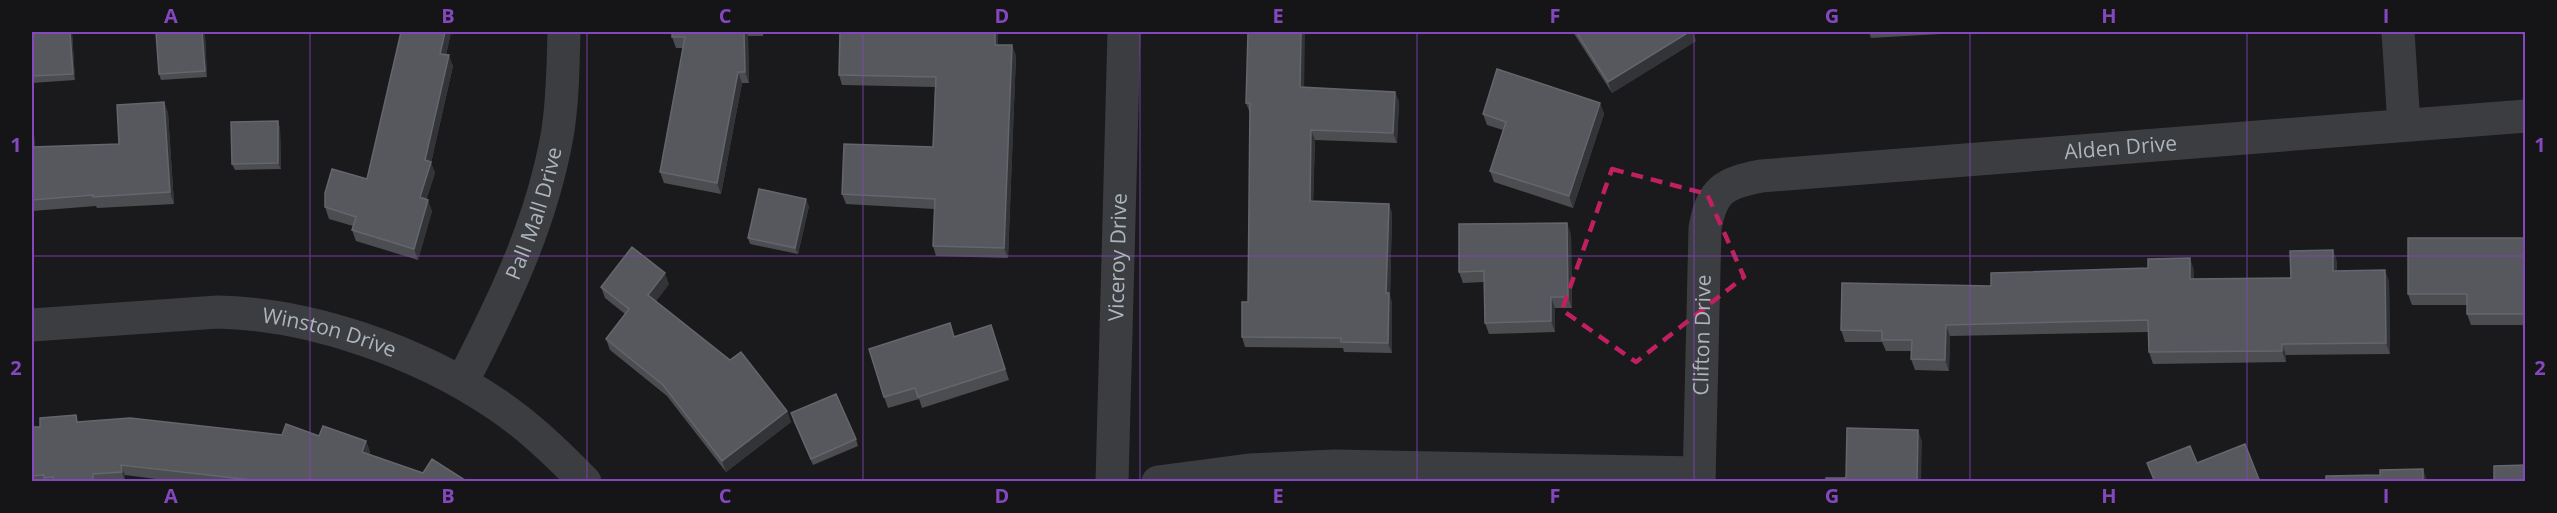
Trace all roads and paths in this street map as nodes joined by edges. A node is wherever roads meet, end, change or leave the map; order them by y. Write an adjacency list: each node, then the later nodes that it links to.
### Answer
1 (564, 32): 8 (street, Pall Mall Drive)
2 (1124, 32): 11 (street, Viceroy Drive)
3 (2398, 32): 5 (street)
4 (2526, 116): 5 (street, Alden Drive)
5 (2404, 125): 6 (street, Alden Drive)
6 (1718, 192): 9 (street, Clifton Drive)
7 (32, 325): 8 (street, Winston Drive)
8 (462, 382): 10 (street, Winston Drive)
9 (1699, 477): 12 (street)
10 (585, 482)
11 (1112, 482)
12 (1158, 482)

